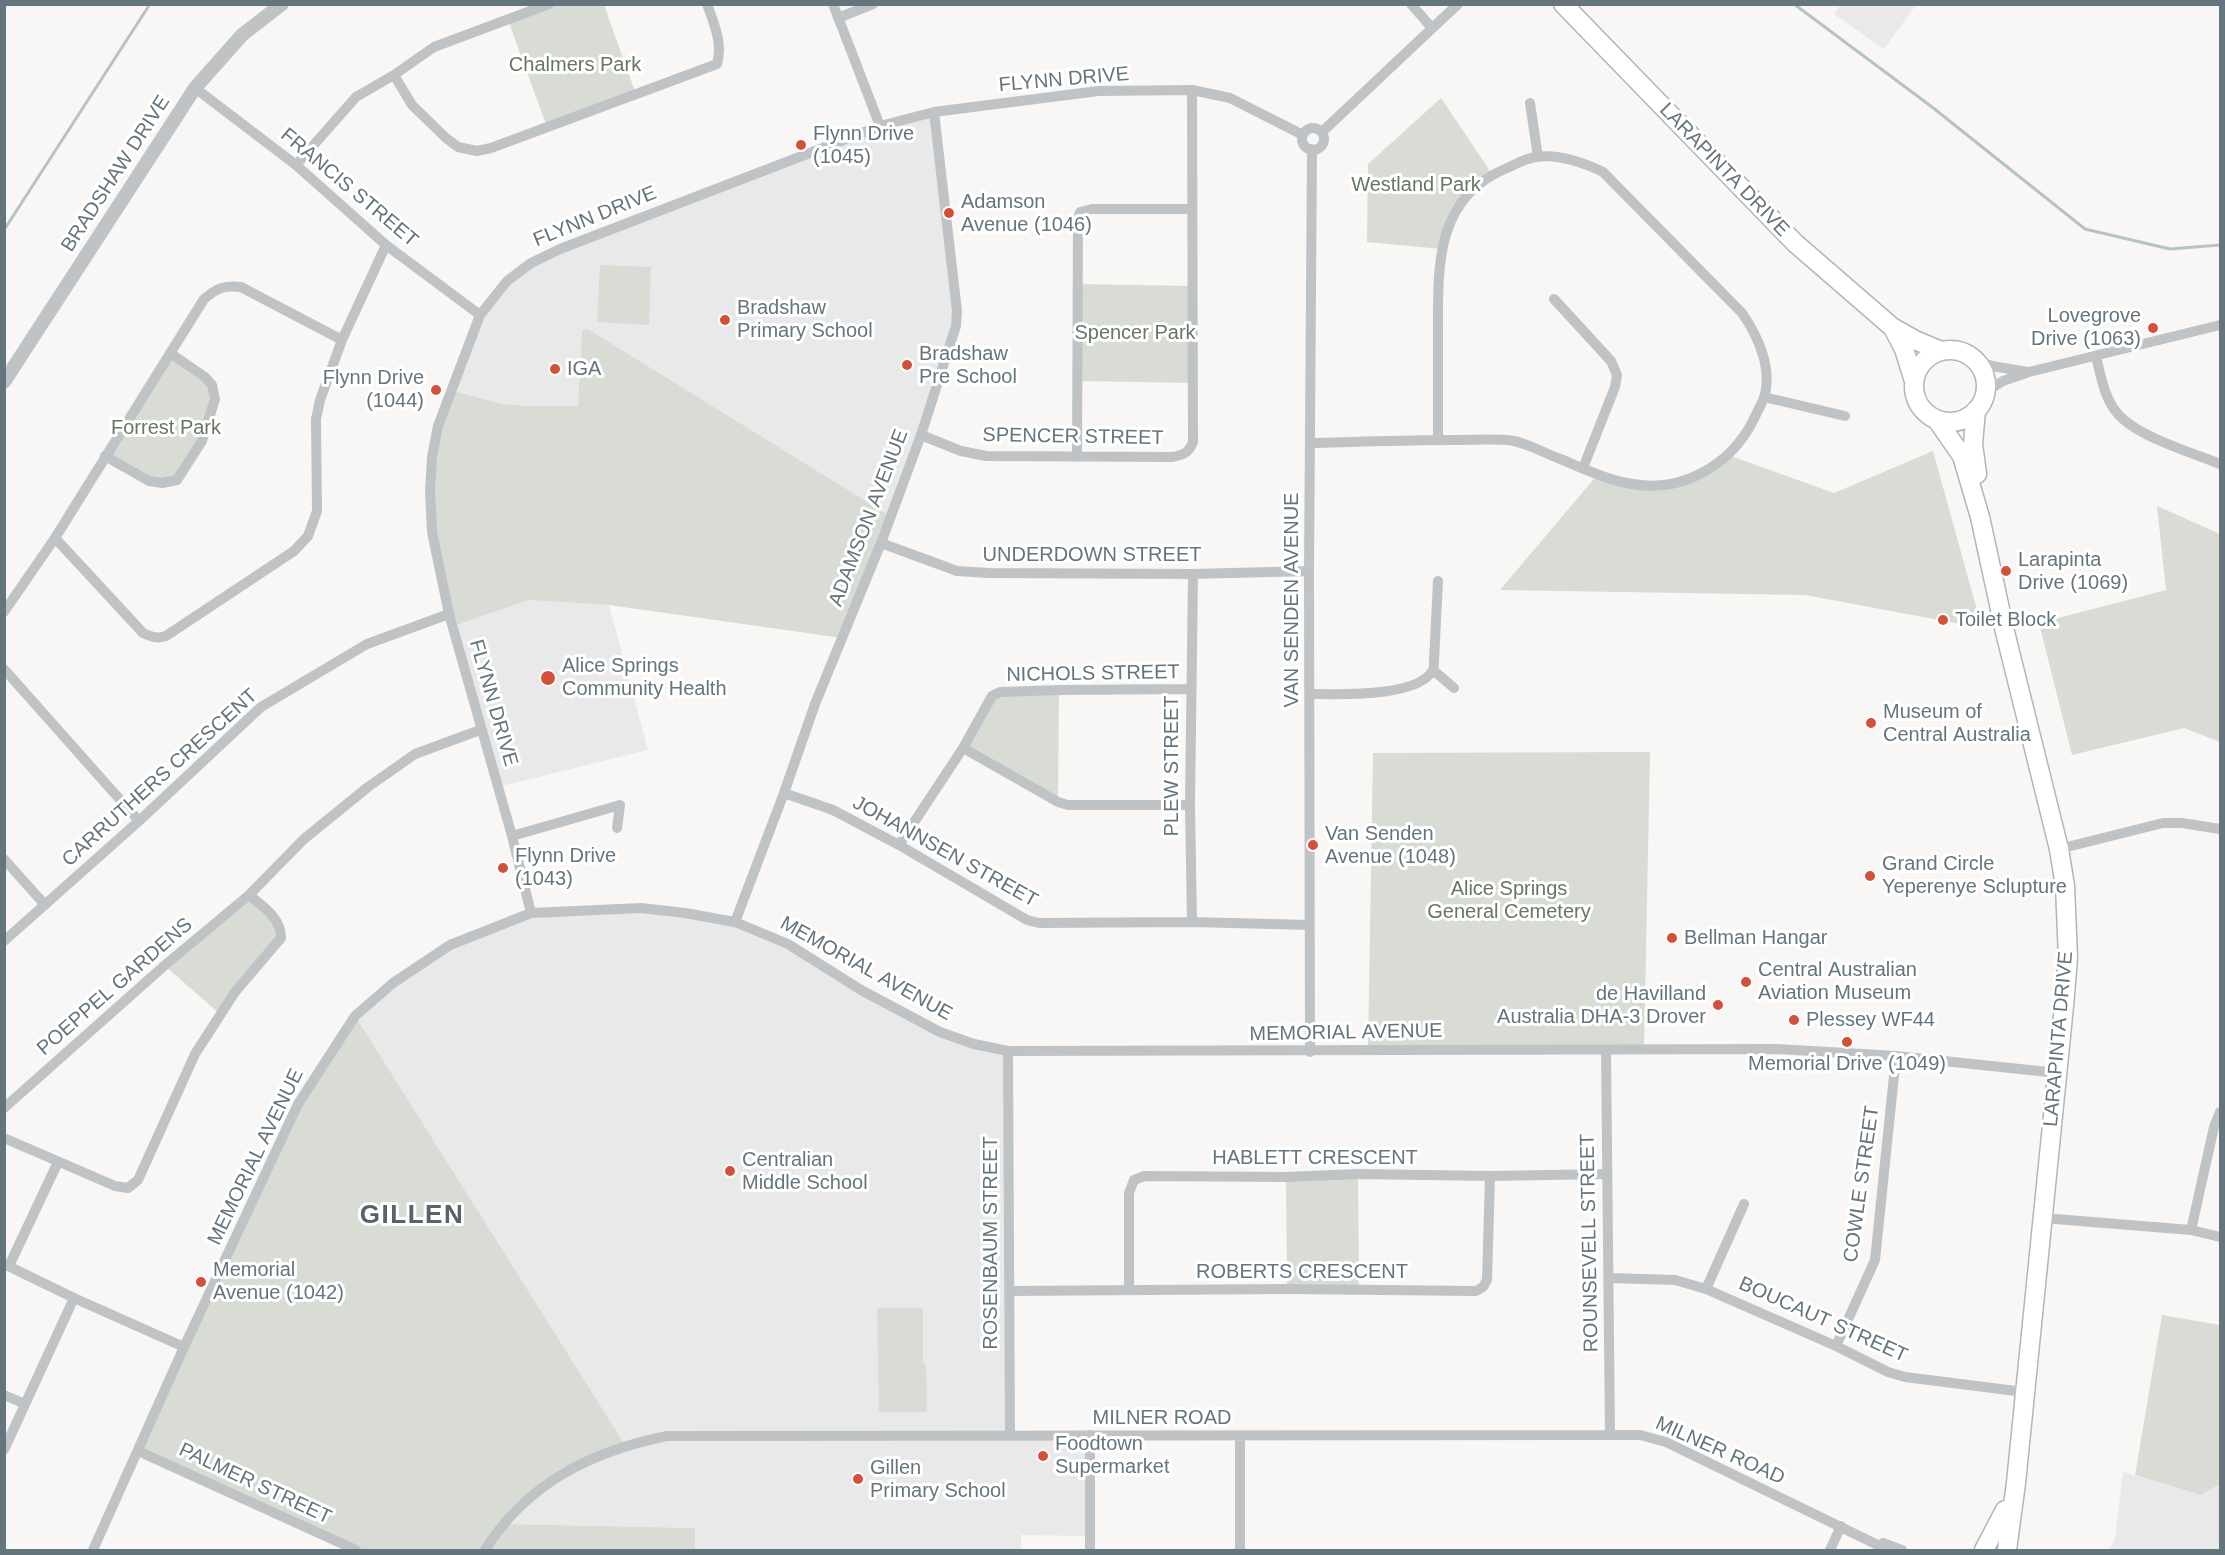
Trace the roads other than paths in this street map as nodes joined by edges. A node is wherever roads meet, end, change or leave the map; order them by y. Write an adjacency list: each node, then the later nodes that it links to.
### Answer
1 (282, 4): 12 (street, BRADSHAW DRIVE)
2 (549, 4): 11 (street)
3 (707, 4): 11 (street)
4 (833, 4): 9 (street)
5 (873, 4): 9 (street)
6 (1411, 4): 10 (street)
7 (1458, 4): 10 (street)
8 (1563, 4): 27 (main road, LARAPINTA DRIVE)
9 (838, 18): 16 (street)
10 (1432, 28): 17 (street)
11 (394, 75): 21 (street)
12 (195, 87): 21 (street, FRANCIS STREET); 35 (street, BRADSHAW DRIVE)
13 (1192, 90): 15 (street, FLYNN DRIVE); 18 (street, FLYNN DRIVE); 22 (street, SPENCER STREET)
14 (1530, 103): 20 (street)
15 (934, 112): 16 (street, FLYNN DRIVE); 41 (street, ADAMSON AVENUE)
16 (880, 126): 25 (street, FLYNN DRIVE)
17 (1322, 132): 18 (street); 19 (street)
18 (1303, 135): 19 (street)
19 (1312, 149): 43 (street, VAN SENDEN AVENUE)
20 (1538, 157): 37 (street); 42 (street)
21 (296, 165): 23 (street, FRANCIS STREET)
22 (1192, 209): 45 (street, SPENCER STREET); 45 (street)
23 (386, 244): 25 (street, FRANCIS STREET); 28 (street)
24 (1554, 299): 47 (street)
25 (480, 315): 54 (street, FLYNN DRIVE)
26 (2220, 325): 31 (street)
27 (1892, 327): 29 (main road, LARAPINTA DRIVE); 34 (main road, LARAPINTA DRIVE)
28 (342, 340): 30 (street); 48 (street)
29 (1941, 351): 32 (main road); 34 (main road)
30 (170, 353): 44 (street); 44 (street)
31 (2096, 356): 33 (street); 46 (street)
32 (1974, 360): 33 (street); 36 (main road)
33 (2029, 372): 36 (street)
34 (1914, 381): 40 (main road)
35 (4, 382)
36 (1985, 392): 38 (main road)
37 (1764, 397): 39 (street); 47 (street)
38 (1976, 410): 40 (main road); 55 (main road, LARAPINTA DRIVE)
39 (1845, 416)
40 (1937, 420): 55 (main road, LARAPINTA DRIVE)
41 (921, 435): 45 (street, SPENCER STREET); 49 (street, ADAMSON AVENUE)
42 (1438, 440): 43 (street); 47 (street)
43 (1311, 443): 50 (street, VAN SENDEN AVENUE)
44 (105, 456): 48 (street)
45 (1077, 457)
46 (2220, 464)
47 (1583, 468)
48 (55, 538): 53 (street)
49 (881, 543): 51 (street, UNDERDOWN STREET); 63 (street, ADAMSON AVENUE)
50 (1309, 571): 51 (street, UNDERDOWN STREET); 60 (street, VAN SENDEN AVENUE)
51 (1193, 574): 59 (street, PLEW STREET)
52 (1438, 581): 57 (street)
53 (4, 612)
54 (449, 614): 61 (street, FLYNN DRIVE); 65 (street, CARRUTHERS CRESCENT)
55 (2005, 632): 70 (main road, LARAPINTA DRIVE)
56 (4, 669): 65 (street)
57 (1433, 670): 58 (street); 60 (street)
58 (1454, 688)
59 (1190, 689): 62 (street, NICHOLS STREET); 64 (street, PLEW STREET)
60 (1310, 694): 77 (street, VAN SENDEN AVENUE)
61 (480, 730): 68 (street, FLYNN DRIVE); 72 (street, POEPPEL GARDENS)
62 (963, 747): 64 (street); 69 (street, NICHOLS STREET)
63 (784, 793): 69 (street, JOHANNSEN STREET); 75 (street, ADAMSON AVENUE)
64 (1190, 806): 76 (street, PLEW STREET)
65 (139, 821): 73 (street, CARRUTHERS CRESCENT)
66 (617, 828): 68 (street)
67 (2220, 829): 70 (street)
68 (512, 836): 74 (street, FLYNN DRIVE)
69 (899, 845): 76 (street, JOHANNSEN STREET)
70 (2059, 849): 83 (main road, LARAPINTA DRIVE)
71 (4, 859): 73 (street)
72 (249, 895): 84 (street, POEPPEL GARDENS); 87 (street)
73 (45, 905): 78 (street, CARRUTHERS CRESCENT)
74 (531, 913): 75 (street, MEMORIAL AVENUE); 101 (street, MEMORIAL AVENUE)
75 (735, 922): 80 (street, MEMORIAL AVENUE)
76 (1191, 922): 77 (street, JOHANNSEN STREET)
77 (1309, 925): 81 (street, VAN SENDEN AVENUE)
78 (4, 941)
79 (1606, 1050): 81 (street, MEMORIAL AVENUE); 82 (street, MEMORIAL AVENUE); 88 (street, ROUNSEVELL STREET)
80 (1008, 1051): 81 (street, MEMORIAL AVENUE); 98 (street, ROSENBAUM STREET)
81 (1310, 1052)
82 (1896, 1056): 83 (street, MEMORIAL AVENUE); 100 (street, COWLE STREET)
83 (2058, 1073): 91 (main road, LARAPINTA DRIVE)
84 (4, 1108)
85 (2220, 1112): 92 (street)
86 (4, 1138): 87 (street)
87 (57, 1162): 94 (street)
88 (1607, 1174): 89 (street, HABLETT CRESCENT); 95 (street, ROUNSEVELL STREET)
89 (1490, 1176): 97 (street, ROBERTS CRESCENT); 97 (street, HABLETT CRESCENT)
90 (1744, 1204): 96 (street)
91 (2043, 1218): 92 (street); 102 (main road, LARAPINTA DRIVE)
92 (2191, 1230): 93 (street)
93 (2220, 1236)
94 (7, 1265): 99 (street)
95 (1609, 1278): 96 (street, BOUCAUT STREET); 107 (street, ROUNSEVELL STREET)
96 (1706, 1289): 100 (street, BOUCAUT STREET)
97 (1130, 1290): 98 (street, ROBERTS CRESCENT)
98 (1009, 1291): 105 (street, ROSENBAUM STREET)
99 (74, 1298): 101 (street); 104 (street)
100 (1836, 1346): 102 (street, BOUCAUT STREET)
101 (184, 1347): 110 (street, MEMORIAL AVENUE)
102 (2024, 1392): 111 (main road, LARAPINTA DRIVE)
103 (4, 1395): 104 (street)
104 (25, 1404): 109 (street)
105 (1010, 1435): 106 (street, MILNER ROAD); 116 (street, MILNER ROAD)
106 (1090, 1435): 108 (street, MILNER ROAD); 117 (street)
107 (1610, 1435): 108 (street, MILNER ROAD); 112 (street, MILNER ROAD)
108 (1240, 1436): 118 (street)
109 (4, 1450)
110 (138, 1451): 114 (street, PALMER STREET); 115 (street, MEMORIAL AVENUE)
111 (2018, 1452): 122 (main road, LARAPINTA DRIVE); 123 (main road, LARAPINTA DRIVE)
112 (1841, 1526): 113 (street, MILNER ROAD); 119 (street)
113 (1857, 1534): 120 (street, MILNER ROAD); 121 (street, MILNER ROAD)
114 (351, 1549)
115 (93, 1551)
116 (485, 1551)
117 (1090, 1551)
118 (1240, 1551)
119 (1830, 1551)
120 (1888, 1551)
121 (1902, 1551)
122 (1984, 1551)
123 (2007, 1551)

